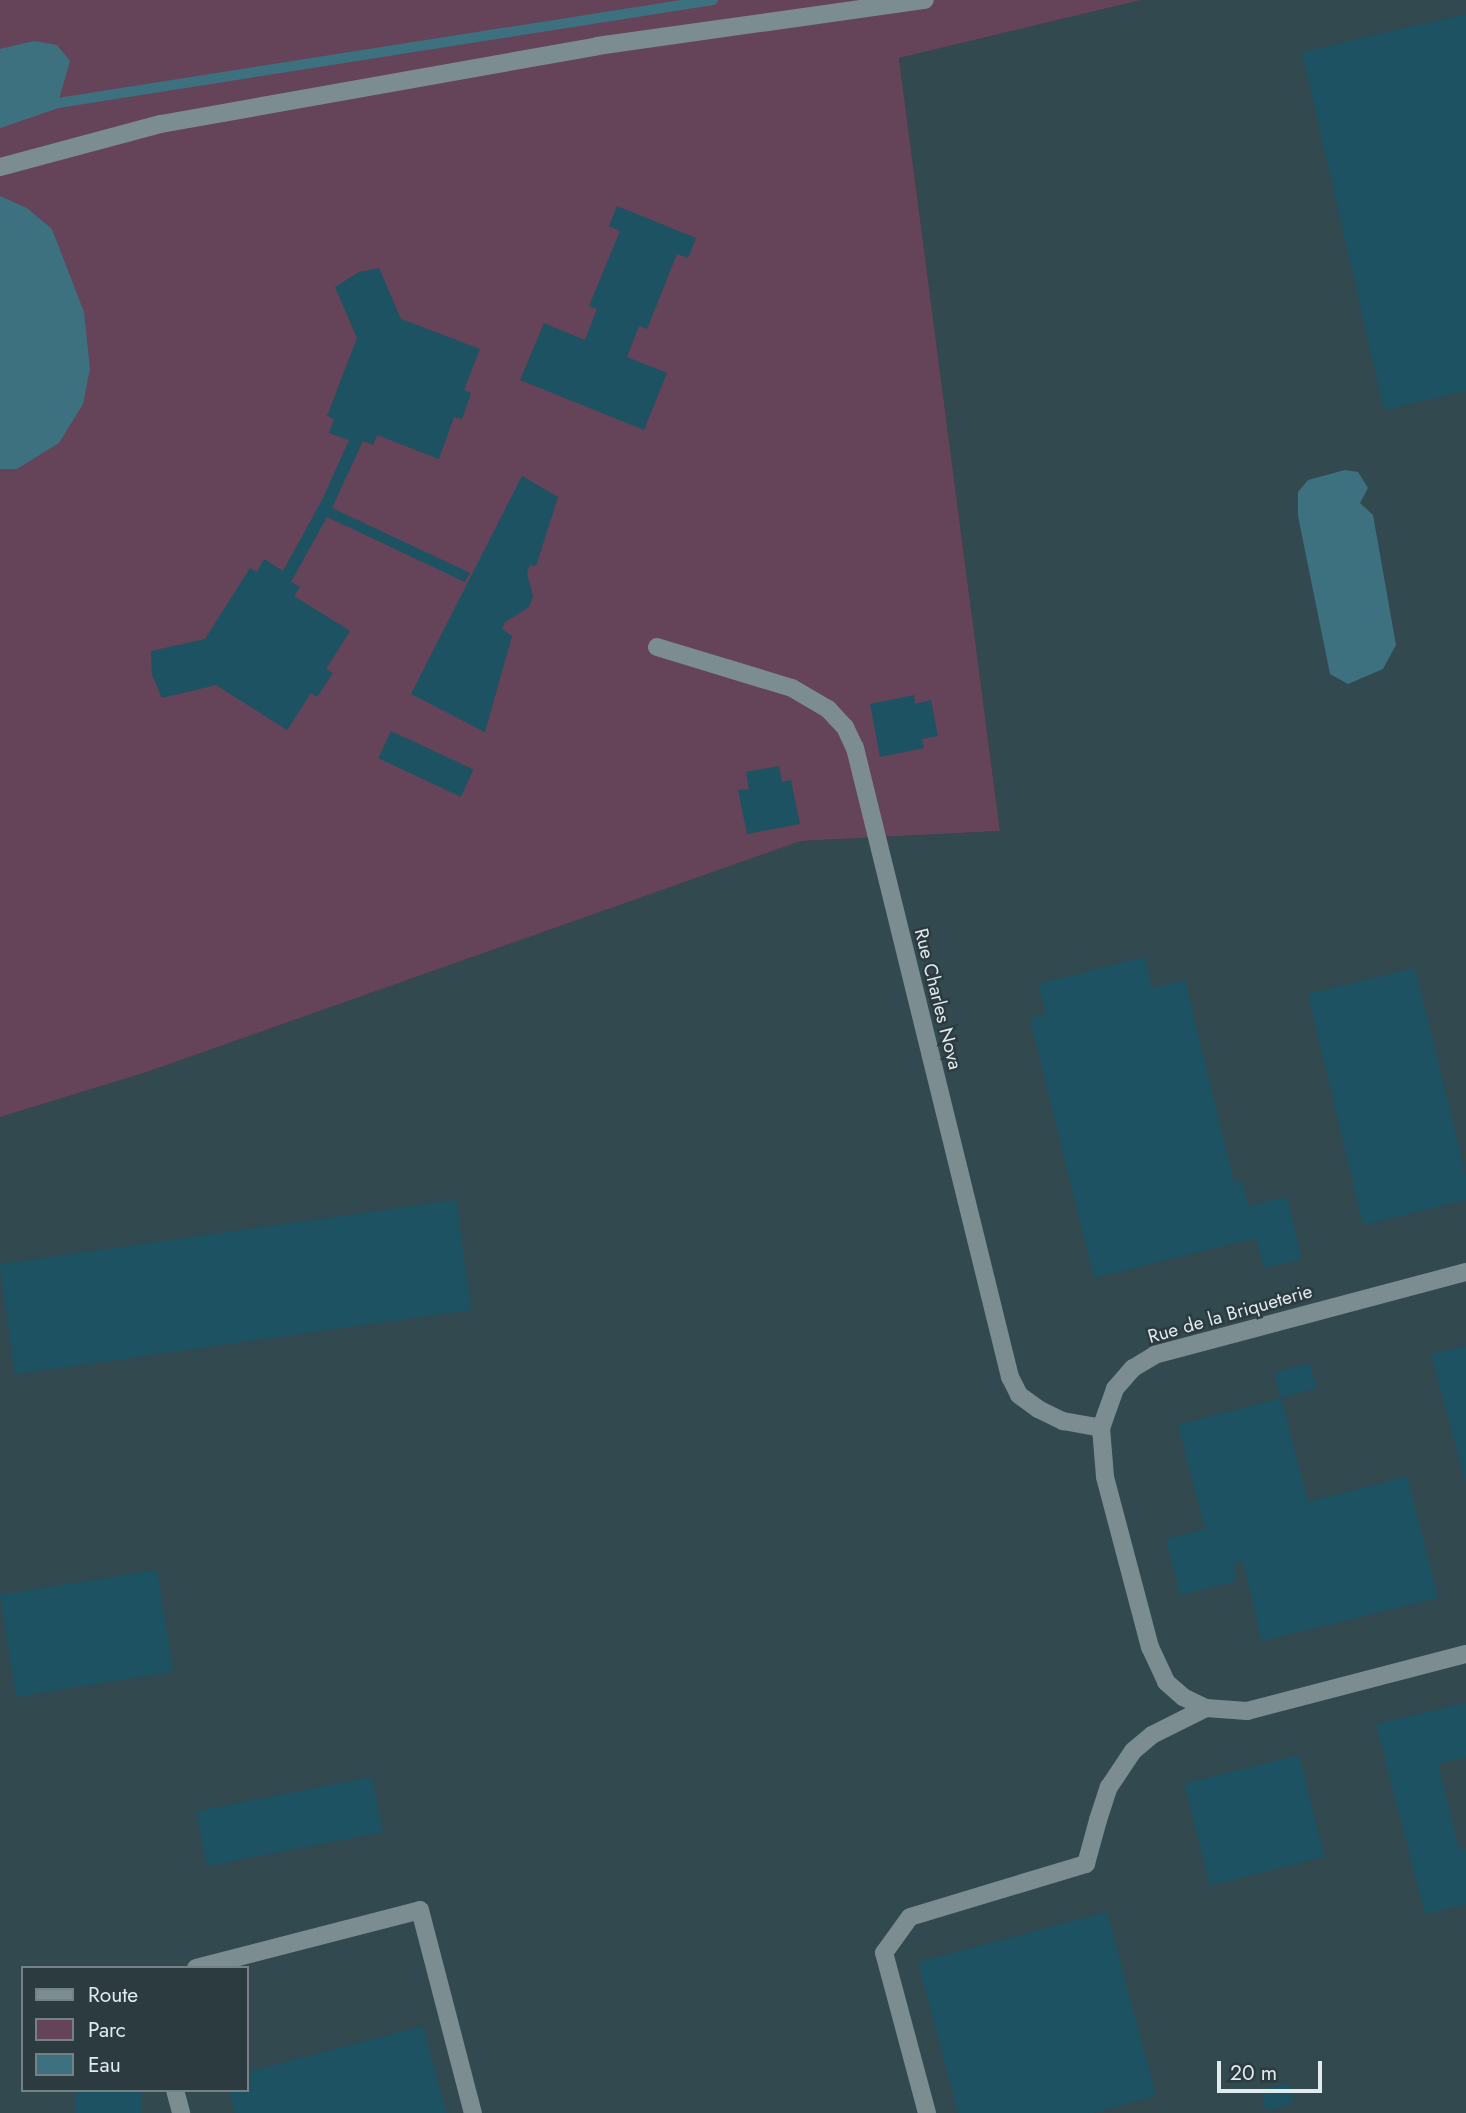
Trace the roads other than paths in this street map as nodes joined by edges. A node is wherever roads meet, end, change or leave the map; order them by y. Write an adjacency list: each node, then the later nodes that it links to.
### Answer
1 (925, 0): 2 (street)
2 (0, 166)
3 (657, 647): 5 (street, Rue Charles Nova)
4 (1466, 1272): 5 (street, Rue de la Briqueterie)
5 (1101, 1429): 7 (street, Rue de la Briqueterie)
6 (1466, 1654): 7 (street, Rue de la Briqueterie)
7 (1206, 1708): 12 (street)
8 (204, 1966): 11 (street)
9 (176, 2092): 10 (street)
10 (181, 2113)
11 (473, 2113)
12 (928, 2113)

